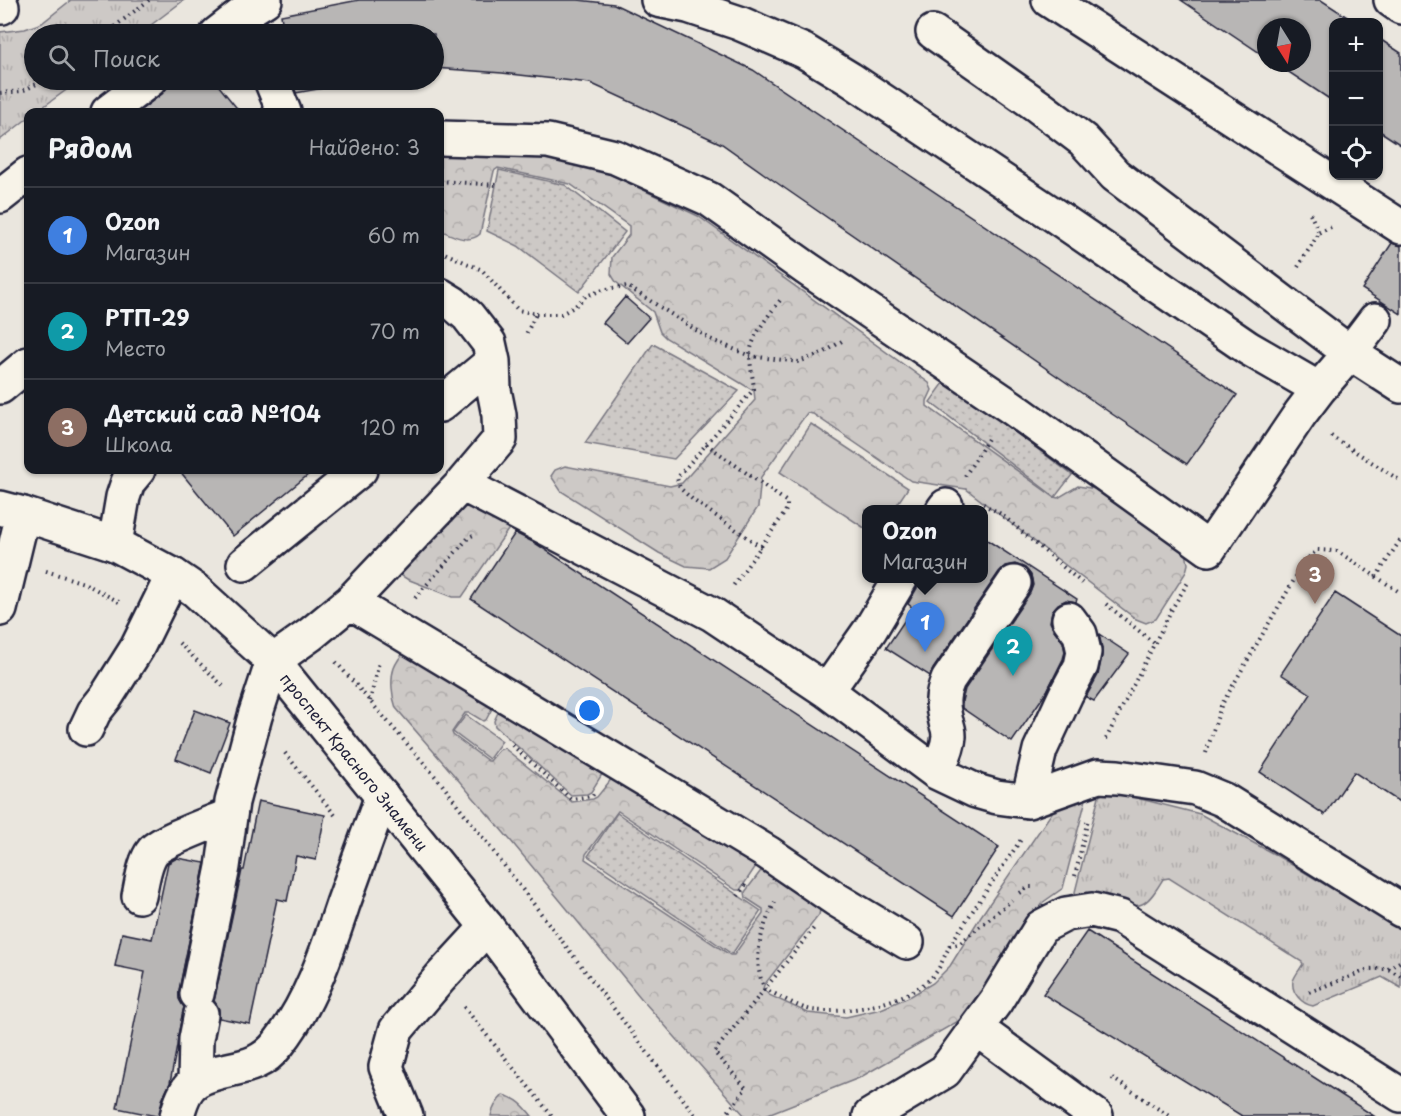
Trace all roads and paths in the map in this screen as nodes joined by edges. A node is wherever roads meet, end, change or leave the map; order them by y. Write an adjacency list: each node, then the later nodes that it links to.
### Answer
1 (149, 0): 7 (path)
2 (658, 0): 37 (main road)
3 (1049, 0): 17 (main road)
4 (1391, 0): 5 (main road)
5 (1401, 7)
6 (254, 16): 8 (main road)
7 (118, 24)
8 (238, 24)
9 (933, 32): 26 (main road)
10 (24, 90): 13 (path)
11 (137, 90): 14 (main road)
12 (275, 90): 15 (main road)
13 (0, 93)
14 (113, 108)
15 (282, 108)
16 (444, 138): 39 (main road)
17 (1307, 166): 22 (main road); 26 (path)
18 (24, 177): 21 (main road)
19 (444, 181): 20 (path)
20 (496, 185)
21 (0, 196)
22 (1401, 226)
23 (444, 253): 24 (path)
24 (448, 255)
25 (444, 297): 33 (main road)
26 (1278, 297): 31 (main road)
27 (536, 314): 32 (path)
28 (770, 314): 32 (path)
29 (1375, 320): 31 (main road)
30 (852, 334): 32 (path)
31 (1350, 353): 35 (main road); 37 (main road)
32 (750, 356): 40 (path)
33 (493, 361): 38 (main road); 45 (main road)
34 (24, 367): 36 (main road)
35 (1401, 386)
36 (0, 387)
37 (1318, 389): 39 (main road)
38 (444, 402)
39 (1011, 407): 46 (path)
40 (706, 444): 52 (path); 52 (path)
41 (1345, 444): 44 (path)
42 (135, 474): 51 (main road)
43 (355, 474): 54 (main road)
44 (1401, 481)
45 (462, 484): 62 (main road); 72 (main road)
46 (948, 502)
47 (12, 511): 51 (main road, проспект Красного Знамени); 53 (main road)
48 (988, 511): 60 (path)
49 (478, 533): 68 (path)
50 (1401, 539): 57 (path)
51 (115, 544): 56 (main road, проспект Красного Знамени)
52 (761, 547): 55 (path)
53 (12, 562): 65 (main road); 67 (path)
54 (244, 564)
55 (748, 565)
56 (173, 575): 67 (main road); 71 (main road, проспект Красного Знамени)
57 (1376, 577): 61 (path); 77 (path)
58 (899, 583): 72 (main road)
59 (1014, 583): 76 (main road)
60 (1087, 588)
61 (1401, 593)
62 (350, 602): 68 (main road); 69 (main road)
63 (1105, 602): 70 (path)
64 (1173, 607): 70 (path)
65 (0, 609)
66 (1069, 619): 79 (main road)
67 (150, 620): 73 (path); 74 (main road)
68 (397, 630): 83 (main road)
69 (311, 634): 71 (main road); 106 (path)
70 (1154, 643): 75 (path)
71 (273, 661): 73 (main road); 78 (main road, проспект Красного Знамени)
72 (827, 691): 76 (main road)
73 (255, 716): 80 (main road); 82 (path)
74 (86, 729)
75 (1106, 739)
76 (936, 772): 79 (main road)
77 (1196, 788): 79 (main road); 87 (main road)
78 (382, 796): 82 (main road); 89 (main road, проспект Красного Знамени)
79 (1040, 797): 91 (path)
80 (230, 815): 85 (main road); 99 (main road)
81 (1088, 818): 88 (path)
82 (363, 847): 99 (main road)
83 (793, 870): 86 (main road); 96 (path)
84 (1039, 888): 91 (path)
85 (139, 896)
86 (837, 900): 90 (main road); 96 (path)
87 (1401, 910)
88 (1066, 914): 98 (main road); 100 (main road)
89 (487, 927): 95 (main road); 105 (main road, проспект Красного Знамени)
90 (906, 942): 91 (path)
91 (950, 946): 96 (path)
92 (1401, 961): 93 (path)
93 (1388, 969): 94 (path); 97 (path)
94 (1401, 976)
95 (440, 978): 103 (main road); 104 (path)
96 (765, 989): 107 (path)
97 (1301, 995)
98 (976, 1028): 101 (main road); 109 (main road)
99 (195, 1082): 102 (main road)
100 (1401, 1095)
101 (909, 1106): 108 (main road)
102 (177, 1116)
103 (406, 1116)
104 (552, 1116)
105 (628, 1116)
106 (696, 1116)
107 (725, 1116)
108 (870, 1116)
109 (1096, 1116)

